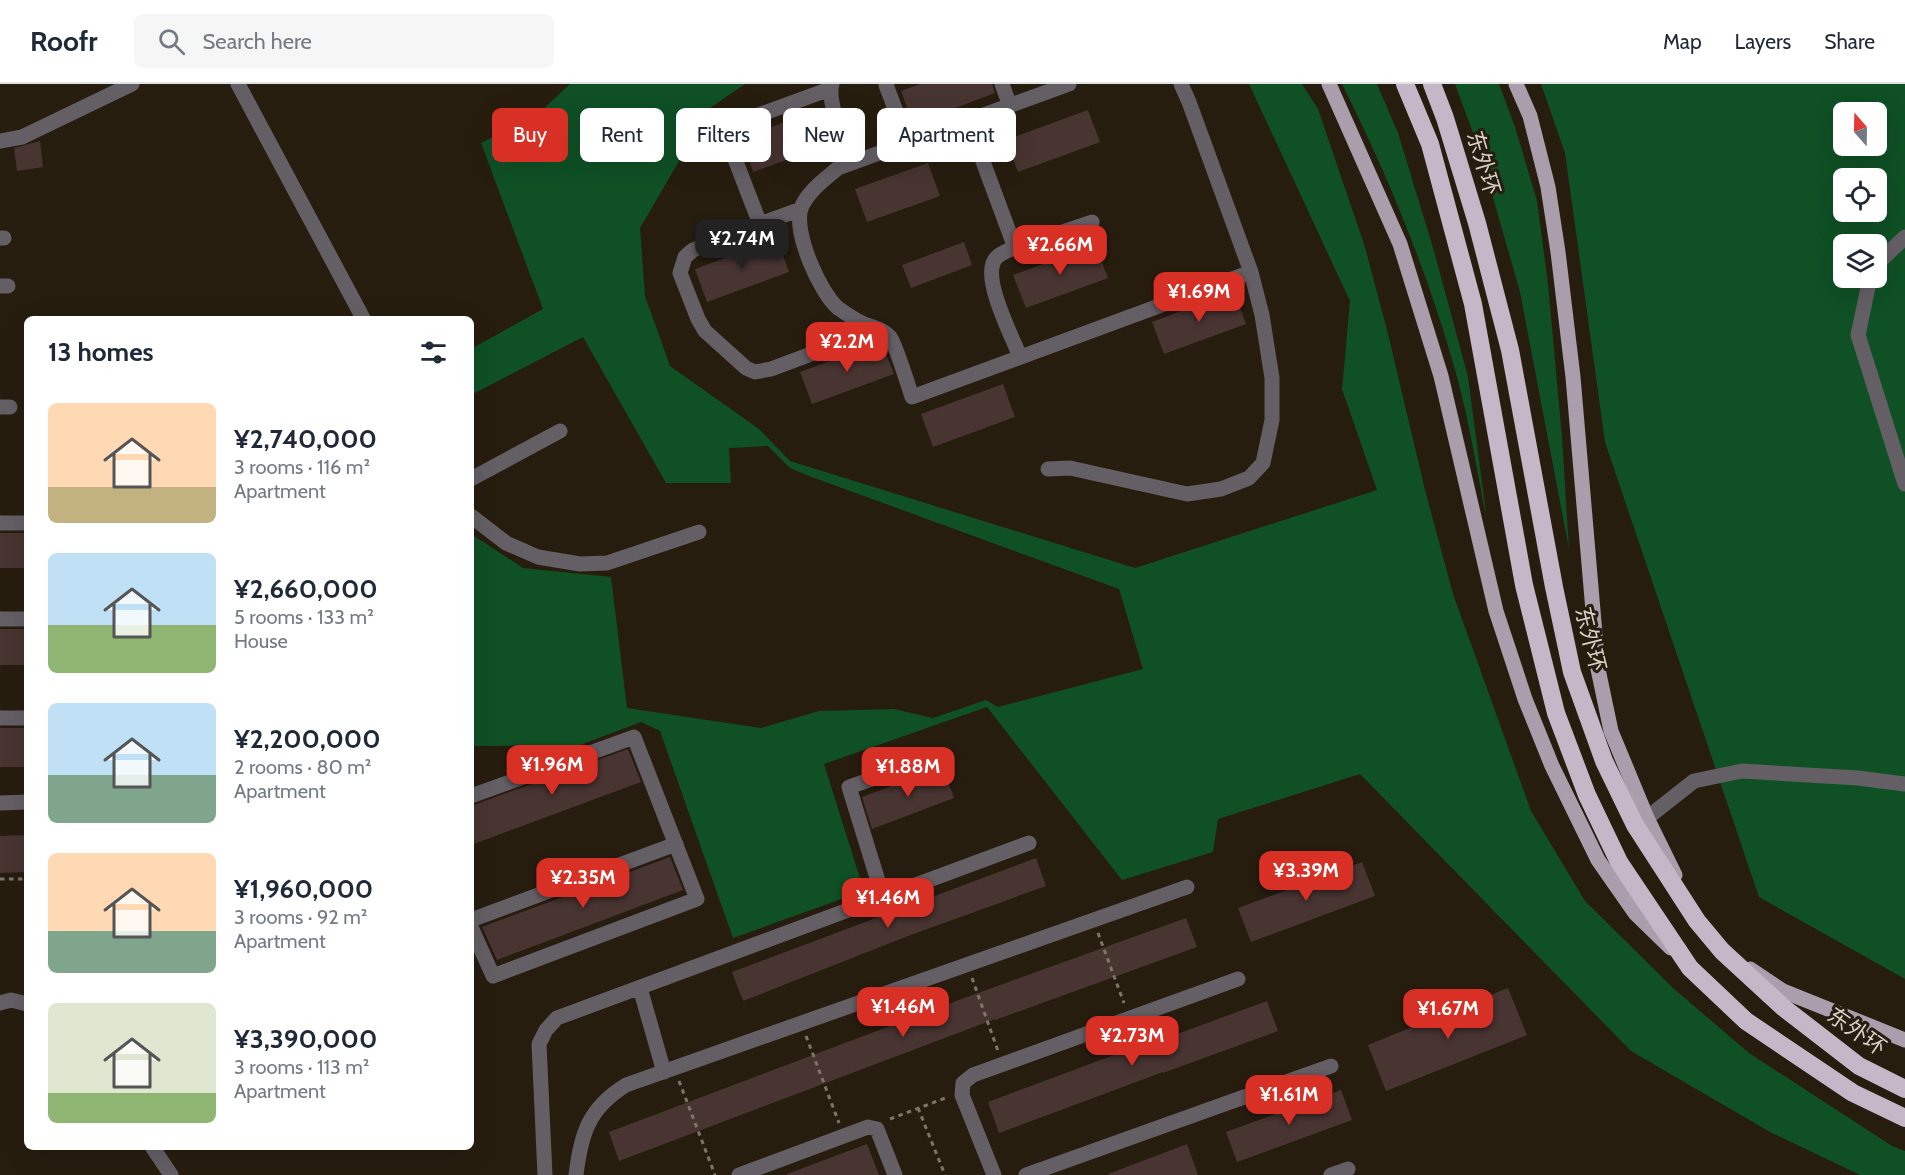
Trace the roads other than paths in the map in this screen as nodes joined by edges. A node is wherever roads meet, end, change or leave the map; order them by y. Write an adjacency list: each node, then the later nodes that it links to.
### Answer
1 (132, 84): 15 (street)
2 (238, 84): 27 (street)
3 (887, 84): 13 (street)
4 (1002, 84): 12 (street)
5 (1069, 84): 12 (street)
6 (1181, 84): 25 (street)
7 (1329, 84): 56 (main road)
8 (1405, 84): 56 (highway)
9 (1432, 84): 53 (highway, 东外环)
10 (1516, 84): 47 (main road)
11 (831, 86): 18 (street); 21 (street)
12 (1010, 105): 14 (street)
13 (896, 108)
14 (1002, 108)
15 (0, 141)
16 (877, 154): 18 (street)
17 (983, 162): 23 (street)
18 (852, 163): 19 (street)
19 (801, 209): 21 (street); 28 (street)
20 (1092, 222): 23 (street)
21 (760, 224): 28 (street)
22 (1905, 237): 24 (street)
23 (1015, 248): 29 (street)
24 (1887, 254)
25 (1251, 272): 29 (street); 31 (street)
26 (1868, 288): 33 (street)
27 (362, 316)
28 (879, 329): 29 (street)
29 (1020, 357)
30 (560, 431): 32 (street)
31 (1047, 469)
32 (474, 477)
33 (1905, 484)
34 (474, 518): 37 (street)
35 (0, 523): 36 (street)
36 (24, 523)
37 (699, 532)
38 (0, 619): 39 (street)
39 (24, 619)
40 (0, 718): 41 (street)
41 (24, 718)
42 (938, 756): 51 (street)
43 (1905, 784): 47 (street)
44 (474, 795): 48 (street)
45 (0, 802): 46 (street)
46 (24, 802)
47 (1647, 818): 53 (main road)
48 (676, 843): 52 (street); 54 (street)
49 (1029, 843): 51 (street)
50 (1187, 887): 63 (street)
51 (883, 897): 58 (street)
52 (474, 919)
53 (1697, 921): 55 (highway, 东外环)
54 (474, 934)
55 (1722, 951): 61 (main road); 64 (highway, 东外环)
56 (1690, 968): 65 (highway)
57 (1238, 979): 75 (street)
58 (640, 988): 63 (street); 71 (street)
59 (0, 1003): 60 (street)
60 (24, 1003)
61 (1905, 1040)
62 (1331, 1066): 76 (street)
63 (669, 1070): 72 (street)
64 (1905, 1089)
65 (1854, 1093): 66 (highway); 67 (main road)
66 (1905, 1118)
67 (1905, 1124)
68 (154, 1150): 70 (street)
69 (1348, 1169): 77 (street)
70 (171, 1175)
71 (545, 1175)
72 (576, 1175)
73 (739, 1175): 74 (street)
74 (895, 1175)
75 (994, 1175)
76 (1026, 1175)
77 (1331, 1175)

